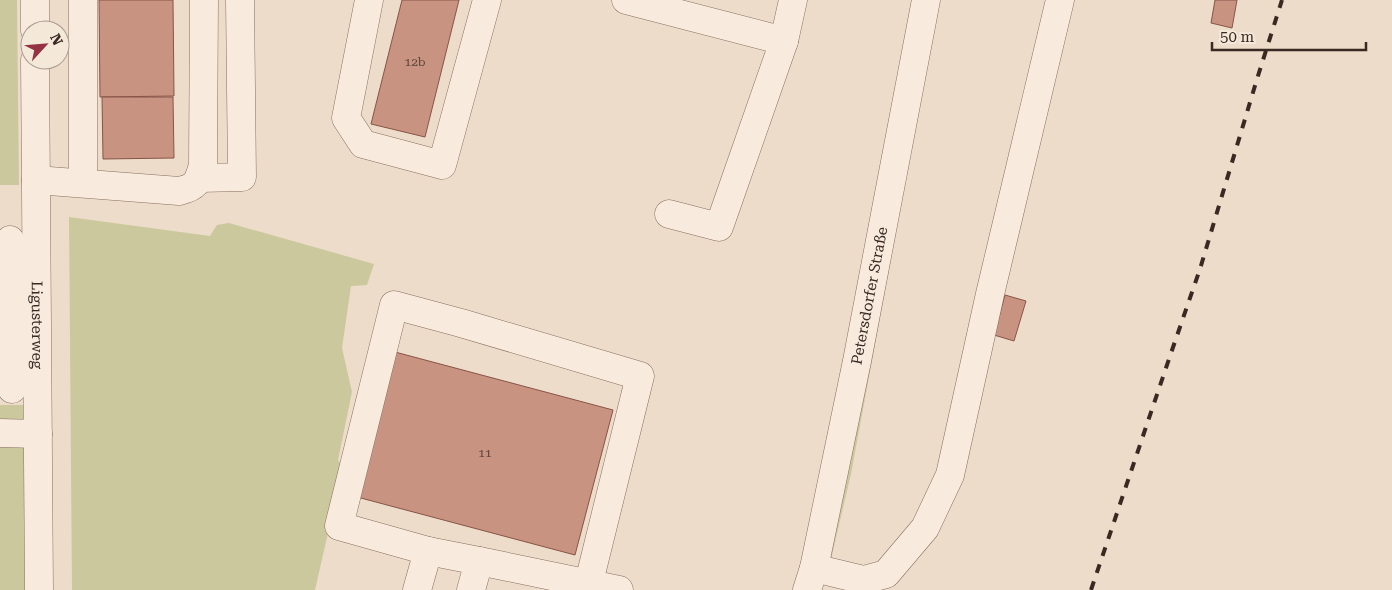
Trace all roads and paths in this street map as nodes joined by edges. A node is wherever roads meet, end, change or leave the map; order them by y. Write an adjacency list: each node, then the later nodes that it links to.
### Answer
1 (35, 0): 11 (street)
2 (83, 0): 16 (street)
3 (204, 0): 14 (street)
4 (240, 0): 14 (street)
5 (369, 0): 6 (street)
6 (487, 0)
7 (626, 0): 12 (street)
8 (793, 0): 12 (street)
9 (926, 0): 24 (street, Petersdorfer Straße)
10 (1060, 0): 24 (street)
11 (35, 20)
12 (784, 41): 17 (street)
13 (35, 70): 15 (street, Ligusterweg)
14 (199, 178): 16 (street)
15 (36, 180): 16 (street); 18 (street, Ligusterweg)
16 (83, 183)
17 (669, 214)
18 (15, 240): 19 (street, Ligusterweg)
19 (17, 389): 21 (street, Ligusterweg)
20 (0, 434): 21 (street)
21 (38, 434): 26 (street, Ligusterweg)
22 (428, 551): 23 (street); 25 (street); 27 (street)
23 (479, 561): 25 (street); 28 (street)
24 (811, 579)
25 (588, 587): 29 (street)
26 (39, 590)
27 (417, 590)
28 (471, 590)
29 (618, 590)

